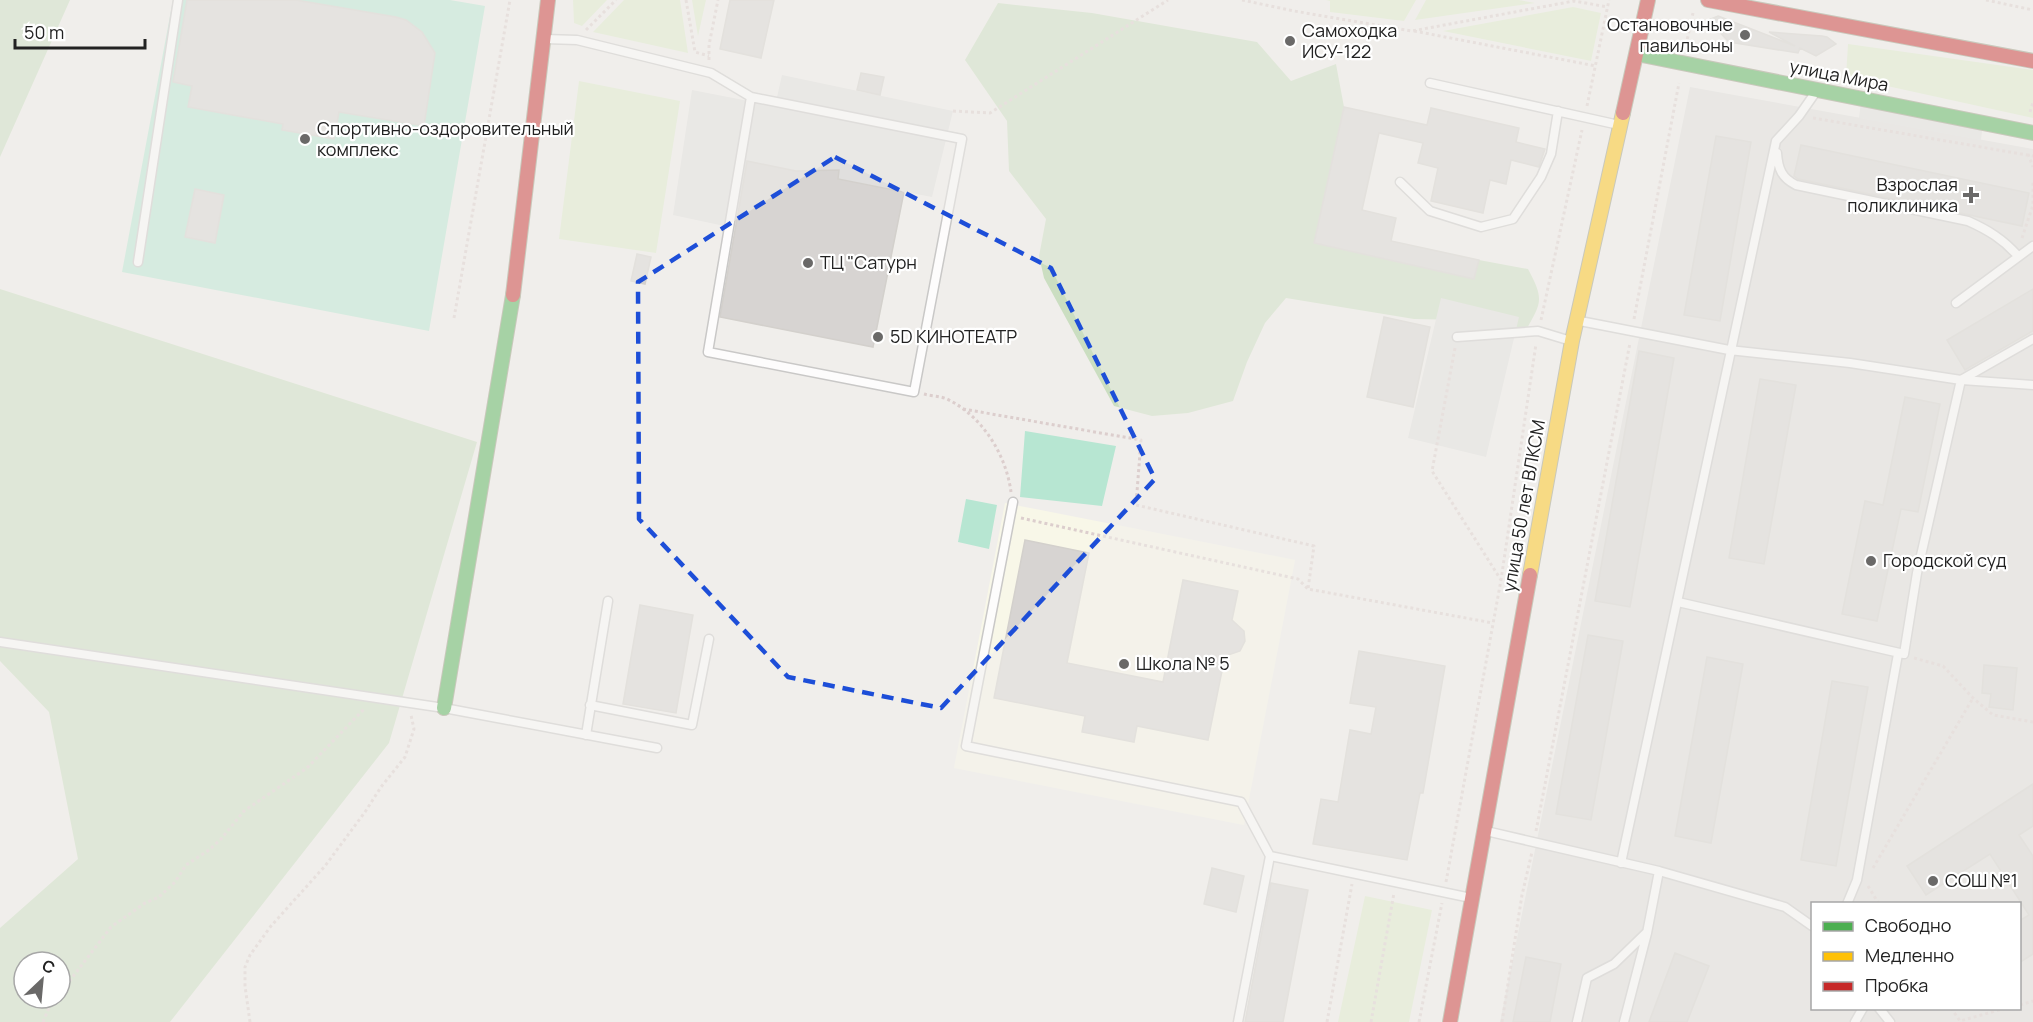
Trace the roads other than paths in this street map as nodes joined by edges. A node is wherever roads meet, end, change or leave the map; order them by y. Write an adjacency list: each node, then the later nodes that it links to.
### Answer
1 (178, 0): 18 (lane)
2 (548, 0): 5 (street)
3 (1648, 0): 6 (street, улица 50 лет ВЛКСМ)
4 (1708, 0): 7 (street)
5 (543, 39): 10 (lane); 34 (street)
6 (1637, 54): 9 (street, улица Мира); 12 (street, улица 50 лет ВЛКСМ)
7 (2033, 61)
8 (1430, 83): 11 (lane)
9 (1817, 90): 13 (street, улица Мира); 14 (lane)
10 (751, 97): 10 (lane)
11 (1558, 111): 12 (lane); 15 (lane)
12 (1621, 125): 20 (street, улица 50 лет ВЛКСМ)
13 (2033, 133)
14 (1776, 141): 17 (lane); 24 (lane)
15 (1400, 182)
16 (2033, 246): 17 (lane)
17 (2015, 253): 19 (lane)
18 (138, 262)
19 (1956, 303)
20 (1576, 320): 23 (street, улица 50 лет ВЛКСМ); 24 (lane)
21 (1457, 337): 23 (lane)
22 (2033, 339): 25 (lane)
23 (1572, 341): 37 (street, улица 50 лет ВЛКСМ)
24 (1730, 350): 25 (lane); 29 (lane)
25 (1961, 380): 26 (lane); 32 (lane)
26 (2033, 385)
27 (1013, 502): 38 (lane)
28 (608, 601): 33 (lane)
29 (1678, 602): 32 (lane); 39 (lane)
30 (709, 639): 33 (lane)
31 (0, 642): 34 (lane)
32 (1901, 654): 42 (lane)
33 (590, 705): 35 (lane)
34 (444, 708): 35 (lane)
35 (586, 735): 36 (lane)
36 (657, 748)
37 (1485, 831): 39 (lane); 41 (street, улица 50 лет ВЛКСМ)
38 (1270, 856): 41 (lane); 46 (lane)
39 (1621, 863): 40 (lane)
40 (1659, 872): 43 (lane); 44 (lane)
41 (1473, 898): 47 (street, улица 50 лет ВЛКСМ)
42 (1847, 902)
43 (1811, 925)
44 (1647, 933): 48 (lane); 49 (lane)
45 (1881, 1010): 50 (lane)
46 (1238, 1022)
47 (1450, 1022)
48 (1577, 1022)
49 (1624, 1022)
50 (1890, 1022)

